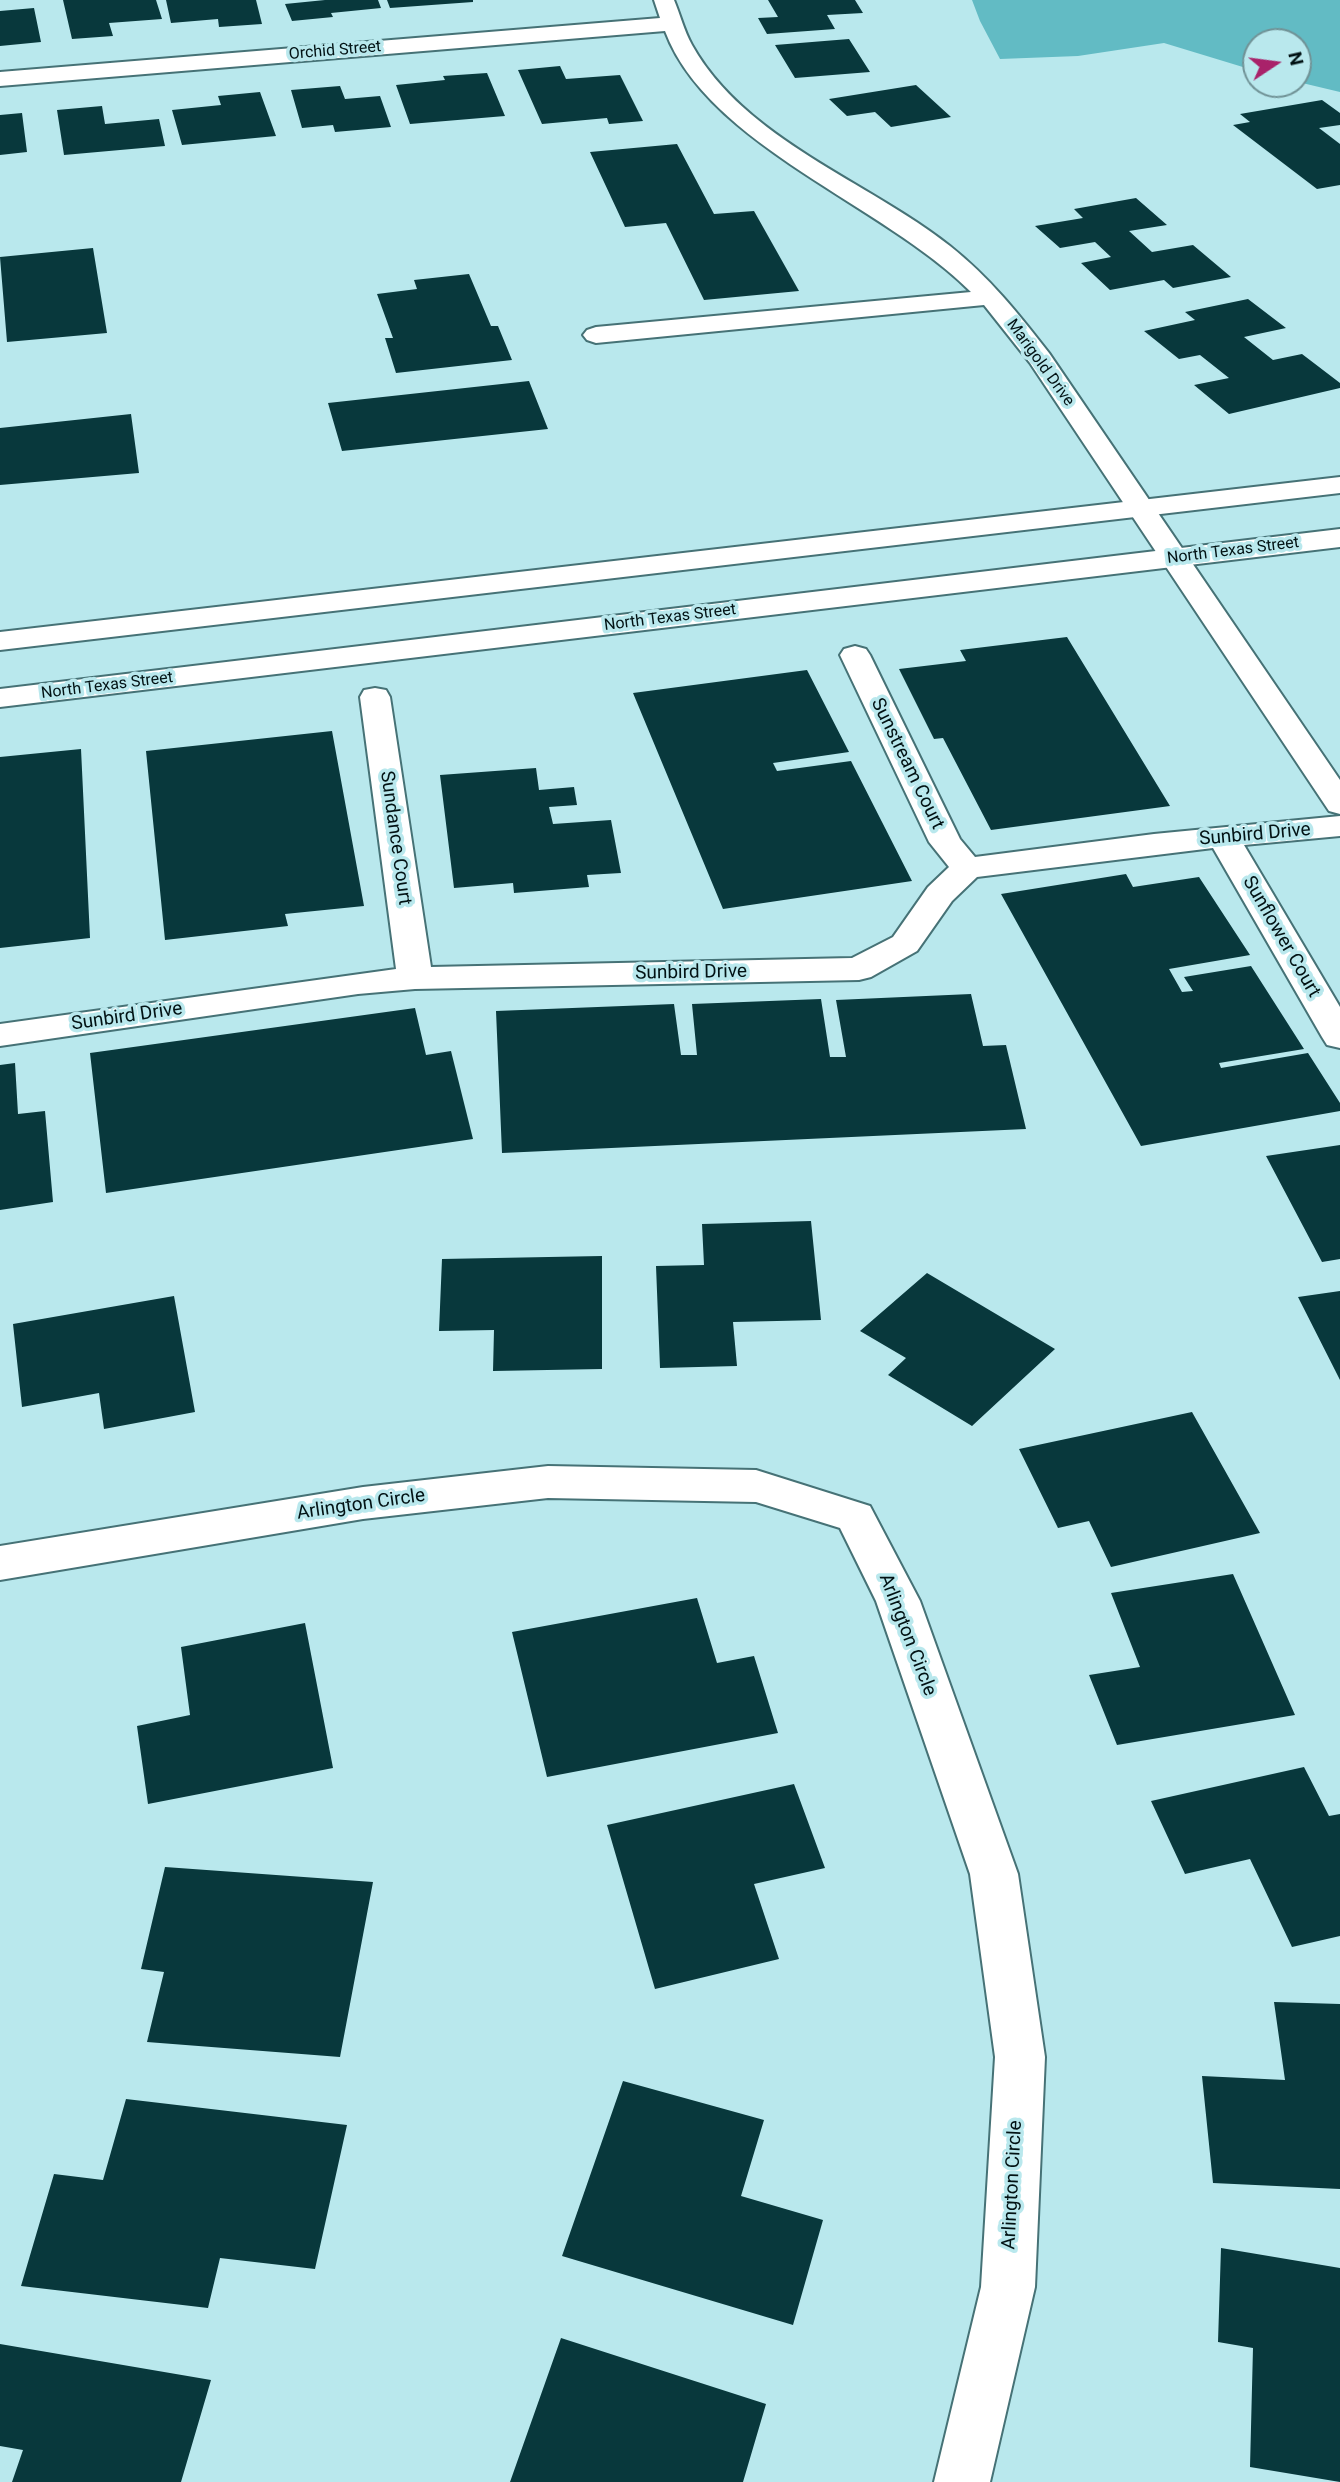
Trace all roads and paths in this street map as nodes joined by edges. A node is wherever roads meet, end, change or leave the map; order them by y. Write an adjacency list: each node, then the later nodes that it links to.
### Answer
1 (664, 0): 2 (street, Marigold Drive)
2 (670, 24): 3 (street, Orchid Street); 4 (street, Marigold Drive)
3 (0, 79)
4 (993, 297): 5 (street); 7 (street, Marigold Drive)
5 (596, 335)
6 (1340, 485): 7 (street)
7 (1140, 508): 9 (street, Marigold Drive); 10 (street)
8 (1340, 538): 9 (street, North Texas Street)
9 (1174, 558): 13 (street, North Texas Street); 14 (street, Marigold Drive)
10 (0, 641)
11 (855, 655): 17 (street, Sunstream Court)
12 (375, 697): 18 (street, Sundance Court)
13 (0, 698)
14 (1340, 804)
15 (1340, 826): 16 (street, Sunbird Drive)
16 (1223, 837): 17 (street, Sunbird Drive); 20 (street, Sunflower Court)
17 (967, 867): 18 (street, Sunbird Drive)
18 (415, 978): 19 (street, Sunbird Drive)
19 (0, 1035)
20 (1340, 1037)
21 (0, 1563): 22 (street, Arlington Circle)
22 (962, 2482)

